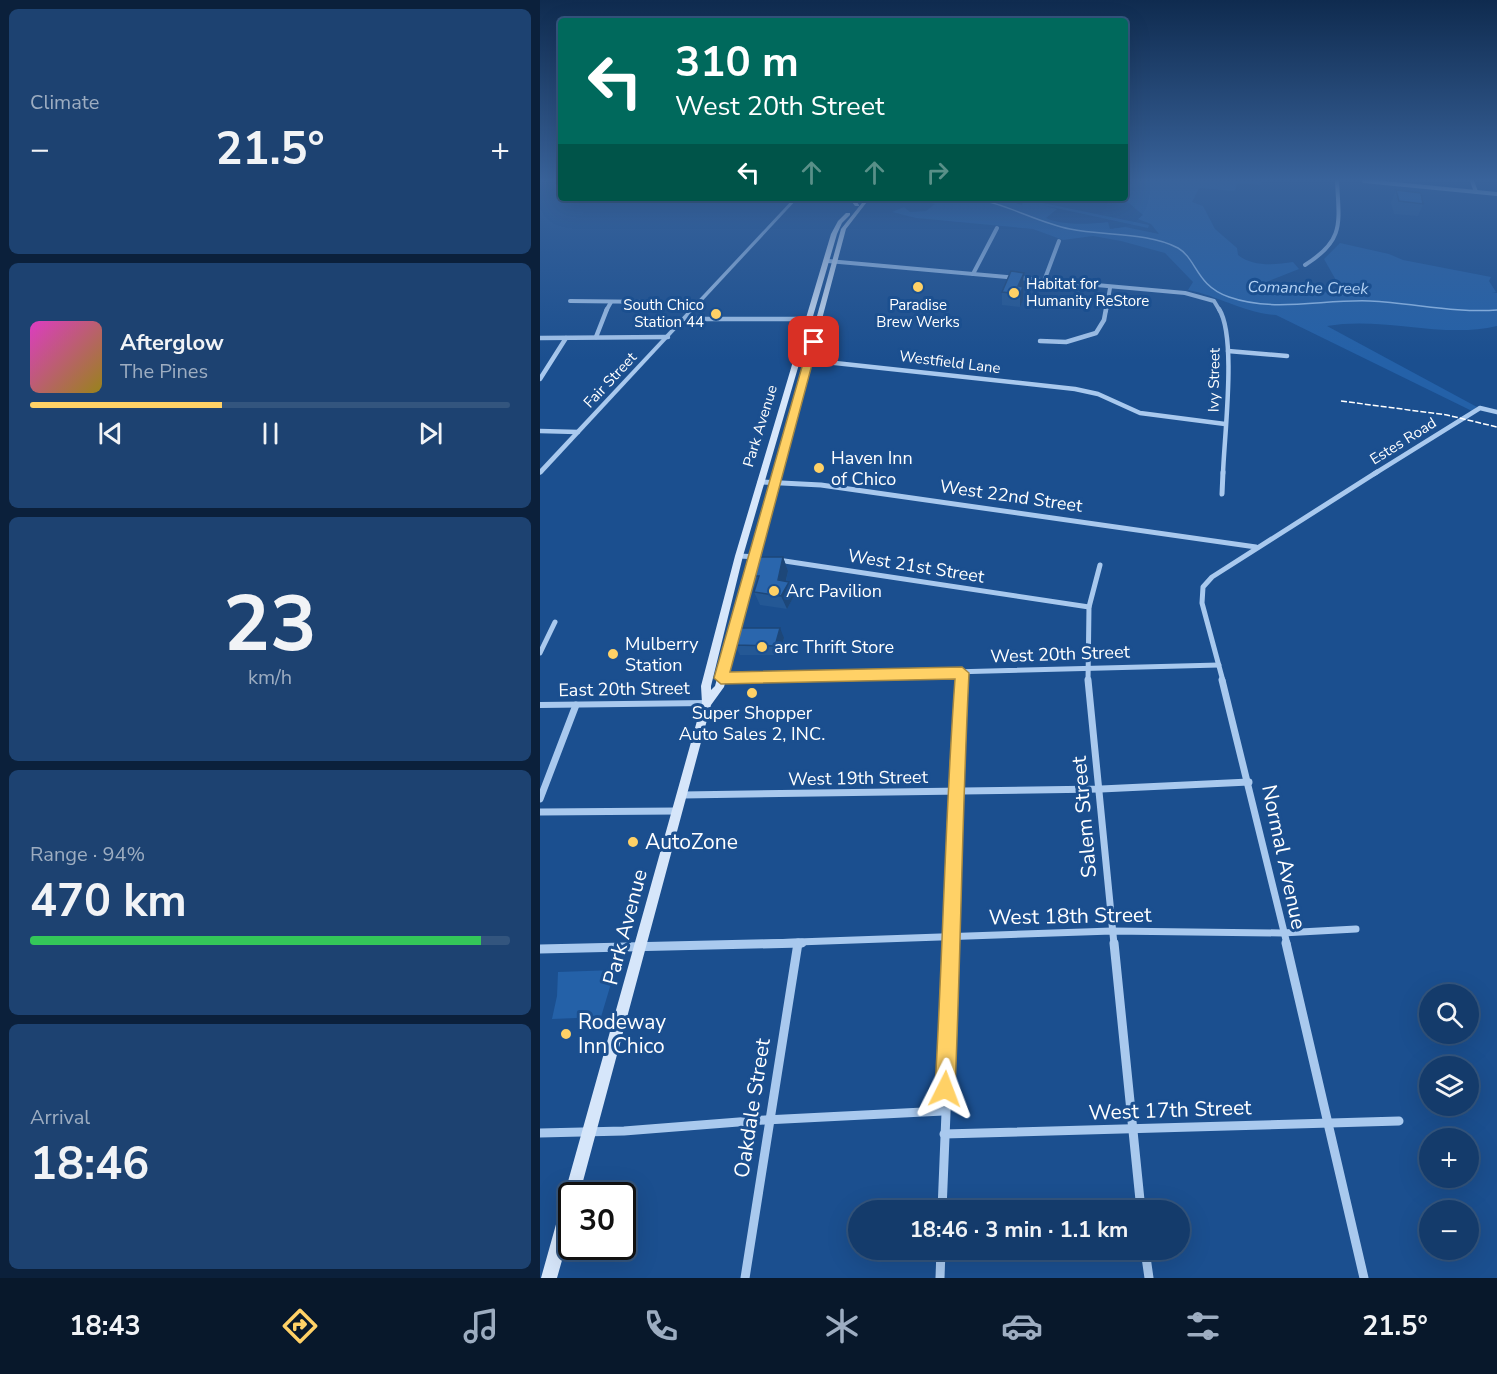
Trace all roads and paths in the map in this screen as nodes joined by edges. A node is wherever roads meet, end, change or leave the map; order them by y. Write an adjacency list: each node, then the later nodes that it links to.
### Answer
1 (757, 241): 15 (street, Fair Street)
2 (835, 241): 7 (main road, Park Avenue)
3 (840, 241): 7 (main road, Park Avenue)
4 (990, 241): 9 (street)
5 (1059, 241): 10 (street)
6 (1336, 241): 8 (street)
7 (832, 262): 9 (street); 24 (main road, Park Avenue); 25 (main road, Park Avenue)
8 (1305, 265)
9 (973, 274): 10 (street)
10 (1044, 281): 11 (street)
11 (1110, 288): 21 (street); 22 (street, Ivy Street)
12 (570, 301): 13 (street)
13 (611, 302): 14 (street); 17 (street)
14 (657, 302)
15 (684, 319): 16 (street); 18 (street, Fair Street)
16 (796, 319)
17 (596, 337): 18 (street); 20 (street)
18 (668, 337): 30 (street, Fair Street)
19 (540, 338): 20 (street)
20 (566, 338): 26 (street)
21 (1040, 341)
22 (1228, 351): 23 (street); 28 (street, Ivy Street)
23 (1287, 356)
24 (798, 359): 25 (street, Westfield Lane); 32 (main road, Park Avenue)
25 (809, 359): 28 (street, Westfield Lane); 33 (main road, Park Avenue)
26 (540, 379)
27 (1497, 412): 35 (street, Estes Road)
28 (1225, 424): 34 (street, Ivy Street)
29 (540, 431): 30 (street)
30 (578, 432): 31 (street, Fair Street)
31 (540, 473)
32 (760, 482): 33 (street, West 22nd Street); 37 (main road, Park Avenue)
33 (774, 482): 36 (street, West 22nd Street); 38 (main road, Park Avenue)
34 (1222, 494)
35 (1324, 505): 36 (street, Normal Avenue)
36 (1256, 547): 43 (street, Normal Avenue)
37 (739, 556): 38 (street, West 21st Street); 47 (main road, Park Avenue)
38 (753, 556): 40 (street, West 21st Street); 46 (main road, Park Avenue)
39 (1100, 565): 40 (street, Salem Street)
40 (1089, 607): 44 (street, Salem Street)
41 (555, 622): 42 (street)
42 (540, 653)
43 (1219, 665): 44 (street, West 20th Street); 50 (street, Normal Avenue)
44 (1087, 669): 45 (street, West 20th Street); 51 (street, Salem Street)
45 (962, 673): 46 (street, West 20th Street); 52 (street)
46 (721, 678): 47 (main road, Park Avenue)
47 (707, 703): 49 (street, East 20th Street); 53 (main road, Park Avenue)
48 (540, 705): 49 (street, East 20th Street)
49 (576, 705): 54 (street)
50 (1249, 782): 51 (street, West 19th Street); 59 (street, Normal Avenue)
51 (1101, 789): 52 (street, West 19th Street); 58 (street, Salem Street)
52 (955, 791): 53 (street, West 19th Street); 60 (street)
53 (683, 795): 55 (main road, Park Avenue)
54 (540, 799)
55 (678, 811): 56 (street); 62 (main road, Park Avenue)
56 (540, 812)
57 (1356, 929): 59 (street, West 18th Street)
58 (1112, 931): 59 (street, West 18th Street); 60 (street, West 18th Street); 68 (street, Salem Street)
59 (1282, 933): 67 (street, Normal Avenue)
60 (953, 937): 61 (street, West 18th Street); 64 (street)
61 (798, 943): 62 (street, West 18th Street); 65 (street, Oakdale Street)
62 (642, 947): 63 (street, West 18th Street); 70 (main road, Park Avenue)
63 (540, 949)
64 (944, 1111): 65 (street); 71 (street)
65 (768, 1120): 70 (street); 79 (street, Oakdale Street)
66 (1398, 1120): 67 (street, West 17th Street)
67 (1328, 1123): 68 (street, West 17th Street); 82 (street, Normal Avenue)
68 (1131, 1130): 71 (street, West 17th Street); 74 (street, Salem Street)
69 (540, 1133): 70 (street)
70 (589, 1134): 72 (main road, Park Avenue)
71 (944, 1134): 73 (street)
72 (576, 1182)
73 (942, 1200)
74 (1140, 1200)
75 (558, 1246): 78 (main road, Park Avenue)
76 (941, 1260): 80 (street)
77 (1146, 1260): 81 (street)
78 (549, 1278)
79 (745, 1278)
80 (940, 1278)
81 (1149, 1278)
82 (1364, 1278)

